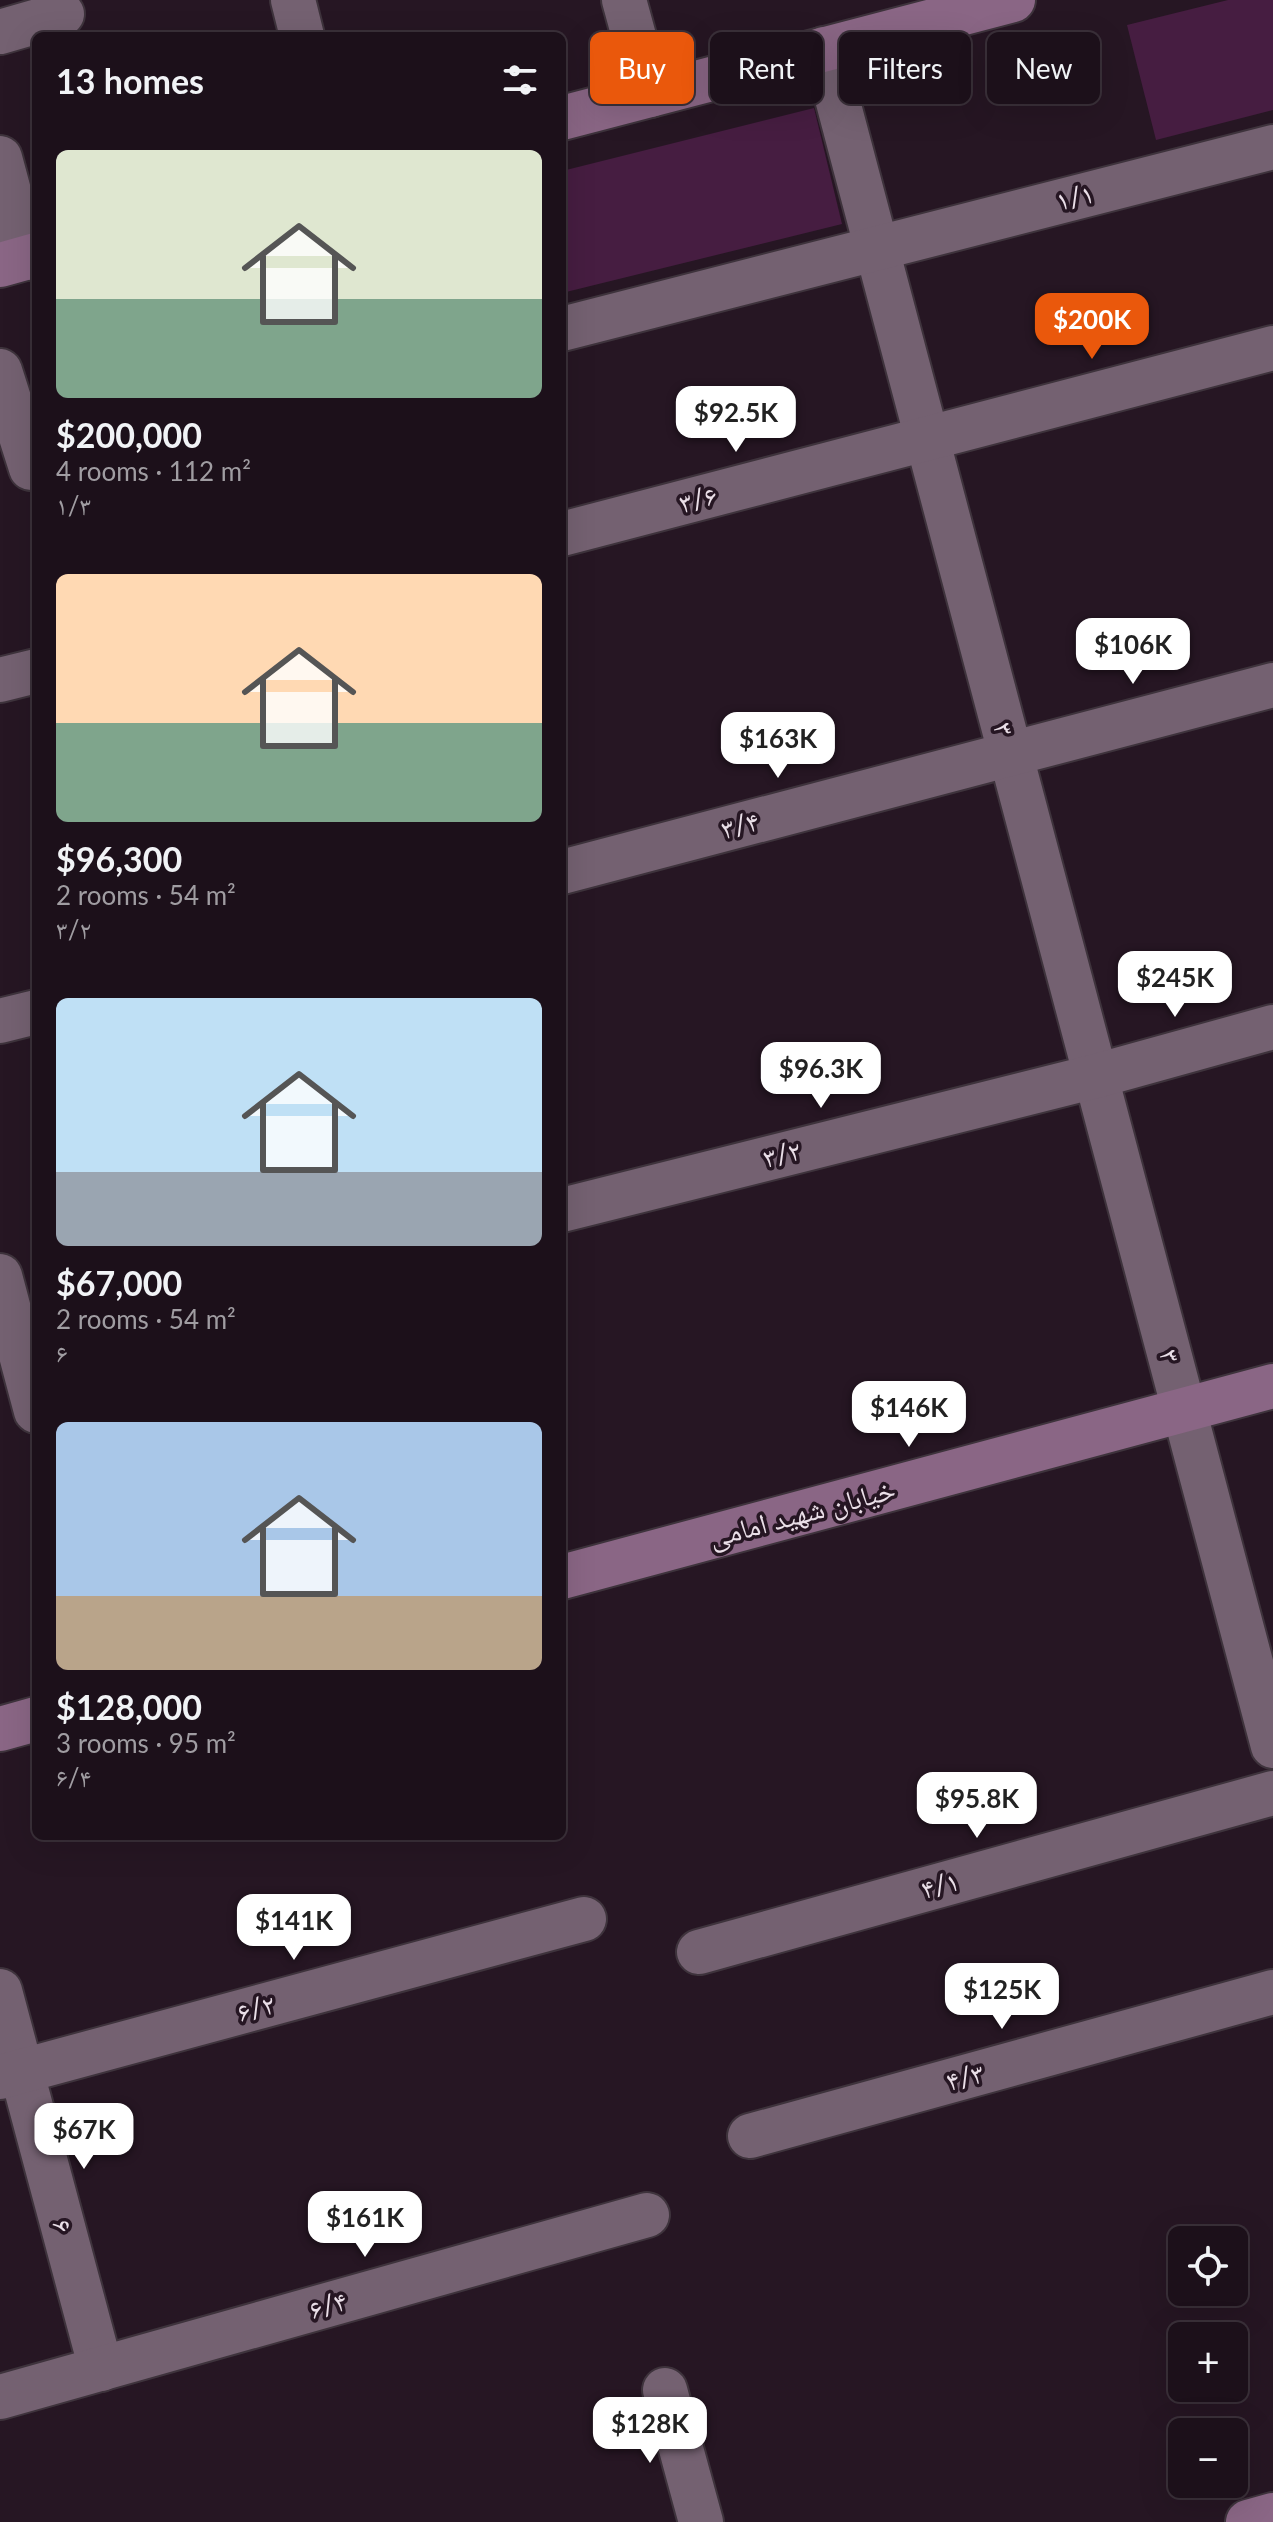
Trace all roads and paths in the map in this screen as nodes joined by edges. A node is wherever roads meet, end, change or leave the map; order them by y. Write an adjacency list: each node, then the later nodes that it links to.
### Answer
1 (293, 0): 6 (street)
2 (624, 0): 7 (street)
3 (1013, 0): 8 (street)
4 (62, 14): 5 (street)
5 (0, 32)
6 (301, 32)
7 (633, 32)
8 (824, 49): 9 (street); 14 (street, ۳)
9 (694, 83)
10 (616, 104): 11 (street)
11 (566, 117)
12 (1273, 147): 14 (street, ۱/۱)
13 (0, 158): 15 (street)
14 (877, 247): 16 (street, ۱/۱); 19 (street, ۳)
15 (21, 259)
16 (566, 328)
17 (1273, 348): 19 (street, ۳/۶)
18 (0, 371): 20 (street)
19 (928, 440): 21 (street, ۳/۶); 25 (street, ۳)
20 (32, 465)
21 (566, 533)
22 (32, 672): 23 (street)
23 (0, 680)
24 (1273, 685): 25 (street, ۳/۴)
25 (1010, 754): 26 (street, ۳/۴); 30 (street, ۳)
26 (566, 871)
27 (32, 1013): 28 (street)
28 (0, 1021)
29 (1273, 1027): 30 (street, ۳/۲)
30 (1096, 1076): 31 (street, ۳/۲); 35 (street, ۳)
31 (566, 1209)
32 (13, 1319): 34 (street)
33 (1273, 1386): 35 (street, خیابان شهید امامی)
34 (32, 1395)
35 (1184, 1410): 36 (street, خیابان شهید امامی); 39 (street, ۳)
36 (566, 1576)
37 (32, 1720): 38 (street)
38 (0, 1729)
39 (1273, 1746)
40 (1273, 1793): 42 (street, ۴/۱)
41 (584, 1919): 45 (street, ۶/۲)
42 (699, 1952)
43 (0, 1991): 45 (street, ۶)
44 (1273, 1992): 46 (street, ۴/۳)
45 (11, 2074): 48 (street, ۶)
46 (750, 2136)
47 (647, 2215): 48 (street, ۶/۴)
48 (101, 2369): 50 (street, ۶/۴)
49 (665, 2390): 52 (street)
50 (0, 2397)
51 (1273, 2515): 53 (street)
52 (701, 2522)
53 (1248, 2522)

